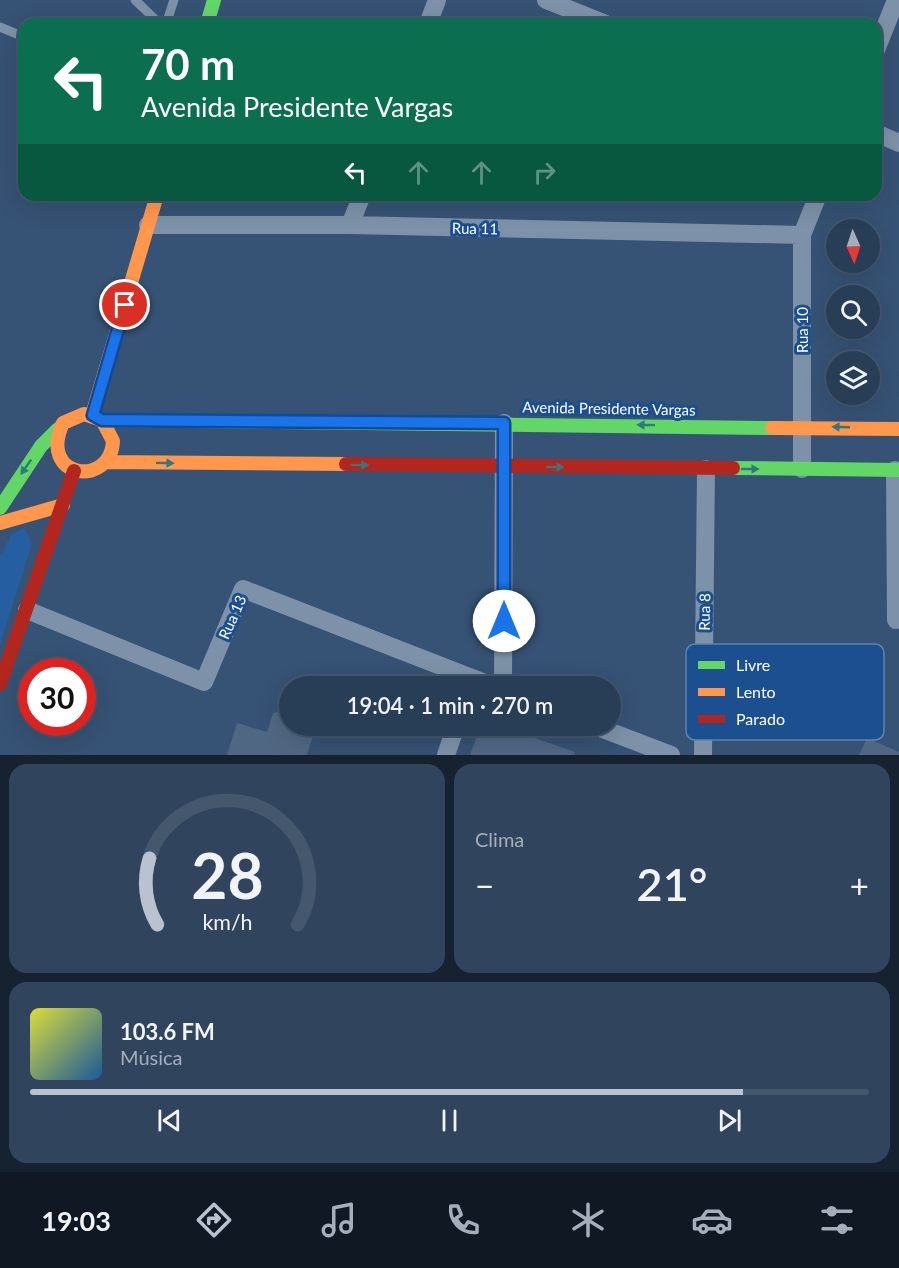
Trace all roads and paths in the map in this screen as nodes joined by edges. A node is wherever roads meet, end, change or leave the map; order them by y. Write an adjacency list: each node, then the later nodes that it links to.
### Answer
1 (135, 0): 7 (lane)
2 (174, 0): 8 (lane)
3 (214, 0): 9 (street)
4 (437, 0): 10 (street)
5 (546, 0): 11 (street)
6 (896, 0): 14 (street)
7 (154, 18)
8 (168, 18)
9 (209, 18)
10 (430, 18)
11 (591, 18)
12 (0, 27): 13 (lane)
13 (18, 34)
14 (882, 36)
15 (882, 135): 16 (street)
16 (899, 142)
17 (155, 201): 20 (street)
18 (360, 201): 21 (street)
19 (816, 201): 22 (street, Rua 10)
20 (148, 225): 21 (street, Rua 11); 23 (street)
21 (350, 225): 22 (street, Rua 11)
22 (802, 235): 25 (street, Rua 10)
23 (98, 417): 24 (street, Avenida Presidente Vargas); 26 (street); 28 (street)
24 (504, 423): 25 (street, Avenida Presidente Vargas, one-way to 24); 29 (street)
25 (802, 426): 27 (street, Avenida Presidente Vargas, one-way to 25); 31 (street, Rua 10)
26 (58, 429): 33 (street); 35 (street, one-way to 35)
27 (899, 429)
28 (106, 462): 29 (street, one-way to 29); 33 (street)
29 (505, 466): 30 (street, one-way to 30); 41 (street)
30 (706, 469): 31 (street, one-way to 31); 39 (street, Rua 8)
31 (802, 469): 32 (street)
32 (897, 470): 38 (street)
33 (74, 471): 34 (street)
34 (63, 505): 36 (street); 37 (street)
35 (0, 508)
36 (0, 523)
37 (27, 610): 40 (street, Rua 13); 42 (street)
38 (896, 620)
39 (704, 644)
40 (456, 676)
41 (503, 676)
42 (0, 684)
43 (453, 736): 46 (street)
44 (621, 736): 47 (street)
45 (703, 740): 48 (street, Rua 8)
46 (446, 755)
47 (671, 755)
48 (703, 755)

